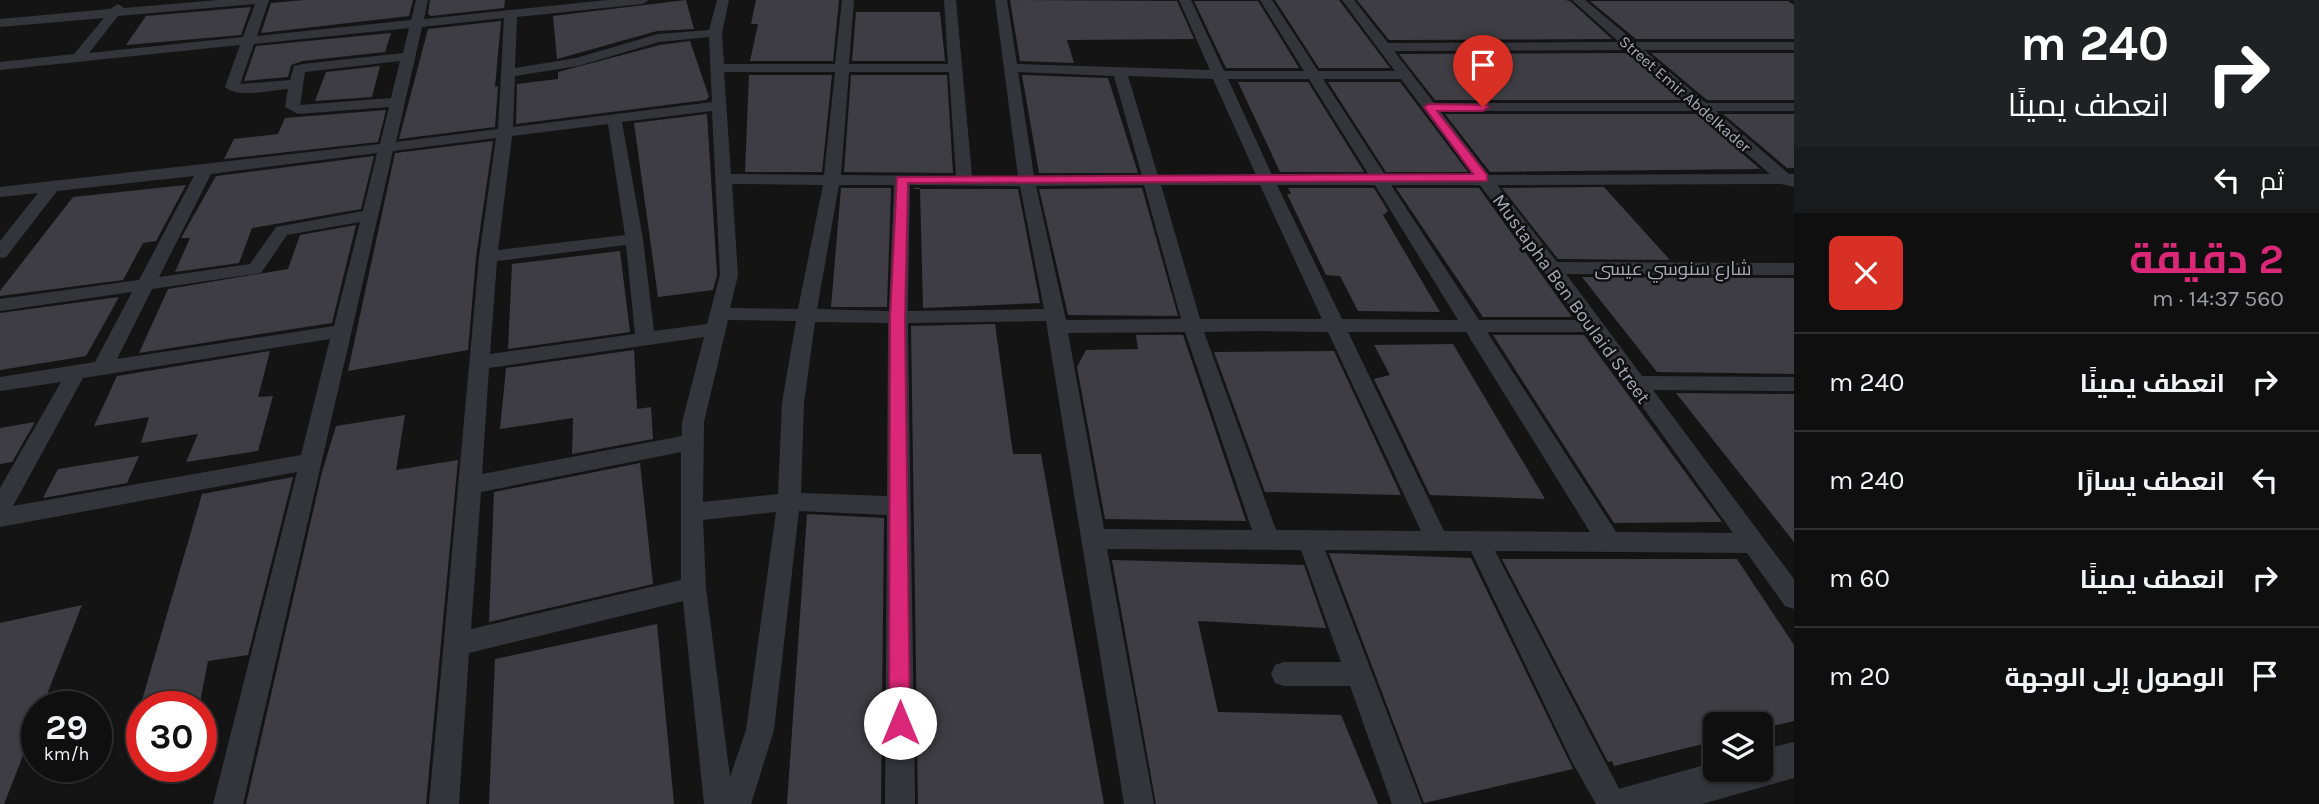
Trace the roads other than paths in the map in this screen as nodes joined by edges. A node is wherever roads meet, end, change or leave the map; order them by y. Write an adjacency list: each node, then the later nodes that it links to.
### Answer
1 (123, 0): 14 (street)
2 (261, 0): 14 (street); 18 (street)
3 (422, 0): 15 (street)
4 (643, 0): 13 (street)
5 (723, 0): 17 (street)
6 (848, 0): 28 (street)
7 (950, 0): 26 (street)
8 (1001, 0): 27 (street)
9 (1185, 0): 31 (street)
10 (1266, 0): 32 (street)
11 (1348, 0): 21 (street, Mustapha Ben Boulaid Street)
12 (1578, 0): 19 (street, Street Emir Abdelkader)
13 (511, 13): 15 (street); 30 (street)
14 (113, 14): 16 (street); 23 (street)
15 (416, 22): 18 (street); 22 (street)
16 (0, 23)
17 (715, 33): 25 (street); 30 (street)
18 (248, 40): 23 (street); 34 (street)
19 (1629, 46): 20 (street); 21 (street); 38 (street, Street Emir Abdelkader)
20 (1794, 46)
21 (1385, 47): 33 (street, Mustapha Ben Boulaid Street)
22 (408, 56): 34 (street); 35 (street)
23 (78, 58): 24 (street)
24 (0, 66)
25 (716, 68): 28 (street); 36 (street)
26 (953, 68): 28 (street); 51 (street)
27 (1012, 68): 29 (street); 52 (street)
28 (844, 69): 47 (street)
29 (1120, 71): 31 (street); 46 (street)
30 (509, 73): 41 (street)
31 (1221, 75): 32 (street); 49 (street)
32 (1314, 75): 33 (street); 50 (street)
33 (1406, 75): 37 (street, Mustapha Ben Boulaid Street)
34 (296, 84): 35 (street)
35 (398, 102): 42 (street)
36 (717, 106): 40 (street); 45 (street)
37 (1429, 107): 38 (street); 44 (street, Mustapha Ben Boulaid Street)
38 (1699, 107): 39 (street); 53 (street, Street Emir Abdelkader)
39 (1794, 107)
40 (614, 118): 41 (street); 57 (street)
41 (505, 132): 42 (street); 59 (street)
42 (387, 146): 43 (street); 56 (street)
43 (205, 170): 54 (street); 62 (street)
44 (1482, 178): 50 (street); 53 (street); 60 (street, Mustapha Ben Boulaid Street)
45 (726, 179): 47 (street); 67 (street)
46 (1150, 179): 49 (street); 52 (street); 68 (street)
47 (832, 180): 48 (street); 64 (street)
48 (902, 180): 51 (street); 65 (street)
49 (1266, 180): 50 (street); 70 (street)
50 (1380, 180): 71 (street)
51 (964, 181): 52 (street)
52 (1027, 181): 66 (street)
53 (1791, 181)
54 (52, 186): 55 (street); 58 (street)
55 (0, 192)
56 (371, 215): 62 (street); 72 (street)
57 (634, 239): 59 (street); 73 (street)
58 (0, 253)
59 (488, 257): 74 (street)
60 (1552, 268): 61 (street, شارع سنوسي عيسى); 69 (street, Mustapha Ben Boulaid Street)
61 (1794, 269)
62 (143, 286): 63 (street); 75 (street)
63 (0, 305)
64 (806, 316): 65 (street); 67 (street); 83 (street)
65 (898, 317): 66 (street); 84 (street)
66 (1055, 321): 68 (street); 88 (street)
67 (717, 322): 73 (street); 80 (street)
68 (1192, 324): 70 (street); 89 (street)
69 (1592, 326): 71 (street); 77 (street, Mustapha Ben Boulaid Street)
70 (1338, 327): 71 (street); 91 (street)
71 (1474, 327): 93 (street)
72 (343, 331): 75 (street); 81 (street)
73 (645, 339): 74 (street)
74 (480, 362): 82 (street)
75 (102, 368): 76 (street)
76 (77, 371): 78 (street); 85 (street)
77 (1634, 383): 79 (street); 94 (street, Mustapha Ben Boulaid Street)
78 (0, 384)
79 (1794, 384)
80 (692, 442): 82 (street); 86 (street)
81 (308, 461): 87 (street); 103 (street)
82 (470, 485): 97 (street)
83 (789, 502): 84 (street); 86 (street); 106 (street)
84 (899, 506): 107 (street)
85 (0, 509)
86 (691, 512): 95 (street)
87 (0, 518)
88 (1092, 539): 89 (street); 108 (street)
89 (1267, 540): 90 (street)
90 (1310, 541): 91 (street); 99 (street)
91 (1437, 541): 92 (street)
92 (1478, 541): 93 (street); 110 (street)
93 (1609, 542): 94 (street)
94 (1752, 543): 96 (street, Mustapha Ben Boulaid Street)
95 (694, 588): 97 (street); 105 (street)
96 (1794, 598)
97 (457, 644): 104 (street)
98 (1284, 674): 99 (street)
99 (1360, 674): 109 (street)
100 (1794, 760): 101 (street)
101 (1773, 766)
102 (1713, 782): 111 (street)
103 (228, 804)
104 (444, 804)
105 (719, 804)
106 (736, 804)
107 (900, 804)
108 (1139, 804)
109 (1407, 804)
110 (1612, 804)
111 (1629, 804)

